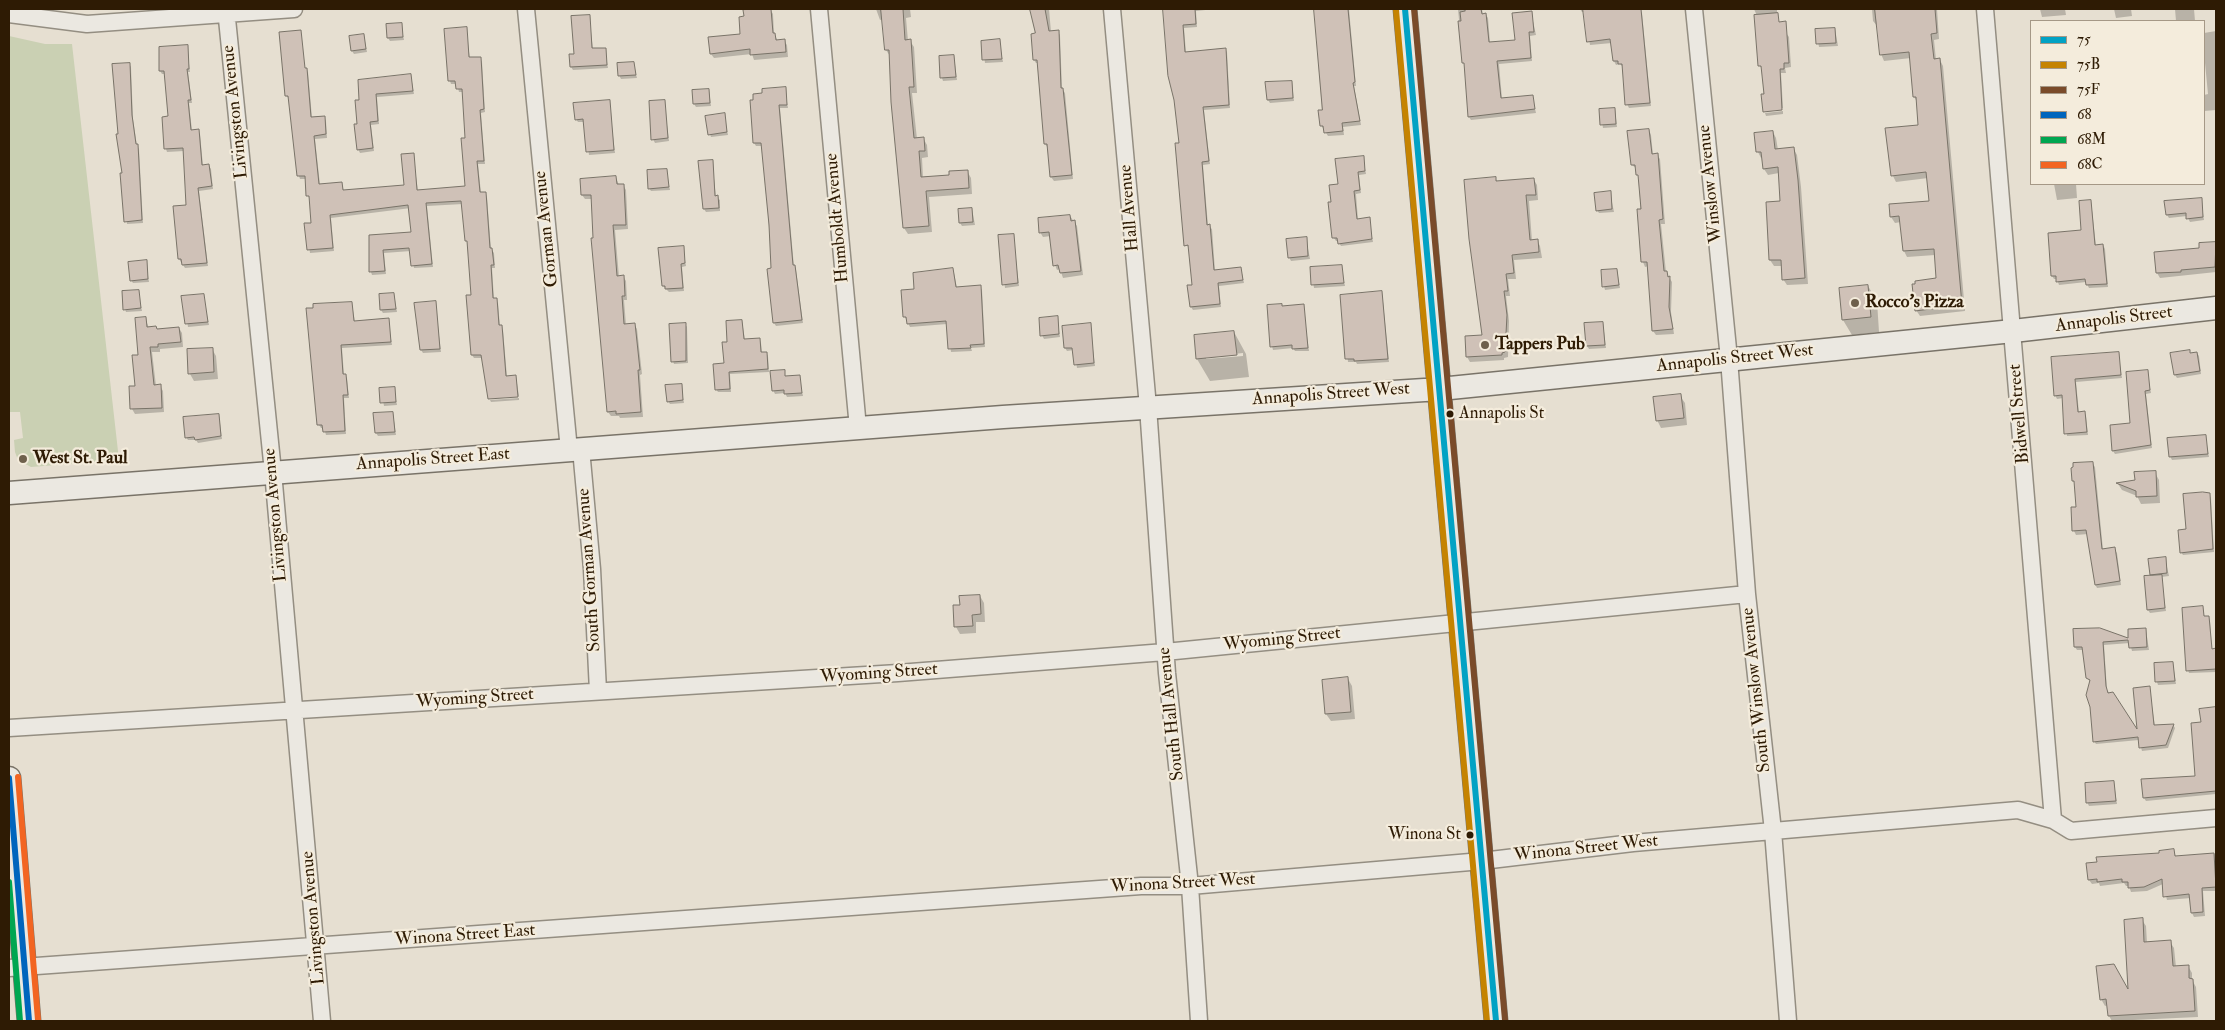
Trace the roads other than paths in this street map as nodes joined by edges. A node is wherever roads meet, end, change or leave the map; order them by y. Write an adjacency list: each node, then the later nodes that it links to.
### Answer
1 (294, 9): 8 (street)
2 (526, 9): 16 (street, Gorman Avenue)
3 (819, 9): 15 (street, Humboldt Avenue)
4 (1112, 9): 14 (street, Hall Avenue)
5 (1405, 9): 13 (street)
6 (1694, 9): 12 (street, Winslow Avenue)
7 (1985, 9): 11 (street, Bidwell Street)
8 (226, 11): 9 (street); 17 (street, Livingston Avenue)
9 (9, 14)
10 (2216, 308): 11 (street, Annapolis Street)
11 (2013, 332): 12 (street, Annapolis Street West); 27 (street, Bidwell Street)
12 (1729, 359): 13 (street, Annapolis Street West); 19 (street, South Winslow Avenue)
13 (1440, 389): 14 (street, Annapolis Street West); 20 (street)
14 (1148, 407): 15 (street, Annapolis Street West); 21 (street, South Hall Avenue)
15 (858, 428): 16 (street, Annapolis Street East)
16 (575, 449): 17 (street, Annapolis Street East); 22 (street, South Gorman Avenue)
17 (273, 472): 18 (street, Annapolis Street East); 23 (street, Livingston Avenue)
18 (9, 494)
19 (1747, 594): 20 (street, Wyoming Street); 28 (street, South Winslow Avenue)
20 (1459, 623): 21 (street, Wyoming Street); 29 (street)
21 (1165, 652): 22 (street, Wyoming Street); 30 (street, South Hall Avenue)
22 (598, 691): 23 (street, Wyoming Street)
23 (294, 710): 24 (street, Wyoming Street); 32 (street, Livingston Avenue)
24 (9, 728)
25 (9, 778): 33 (street)
26 (2216, 818): 27 (street, Winona Street West)
27 (2053, 820): 28 (street, Winona Street West)
28 (1772, 832): 29 (street, Winona Street West); 38 (street, South Winslow Avenue)
29 (1482, 861): 30 (street, Winona Street West); 37 (street)
30 (1190, 886): 31 (street, Winona Street West); 36 (street, South Hall Avenue)
31 (922, 902): 32 (street, Winona Street East)
32 (317, 946): 33 (street, Winona Street East); 35 (street, Livingston Avenue)
33 (17, 968): 34 (street)
34 (29, 1021)
35 (322, 1021)
36 (1199, 1021)
37 (1496, 1021)
38 (1788, 1021)

